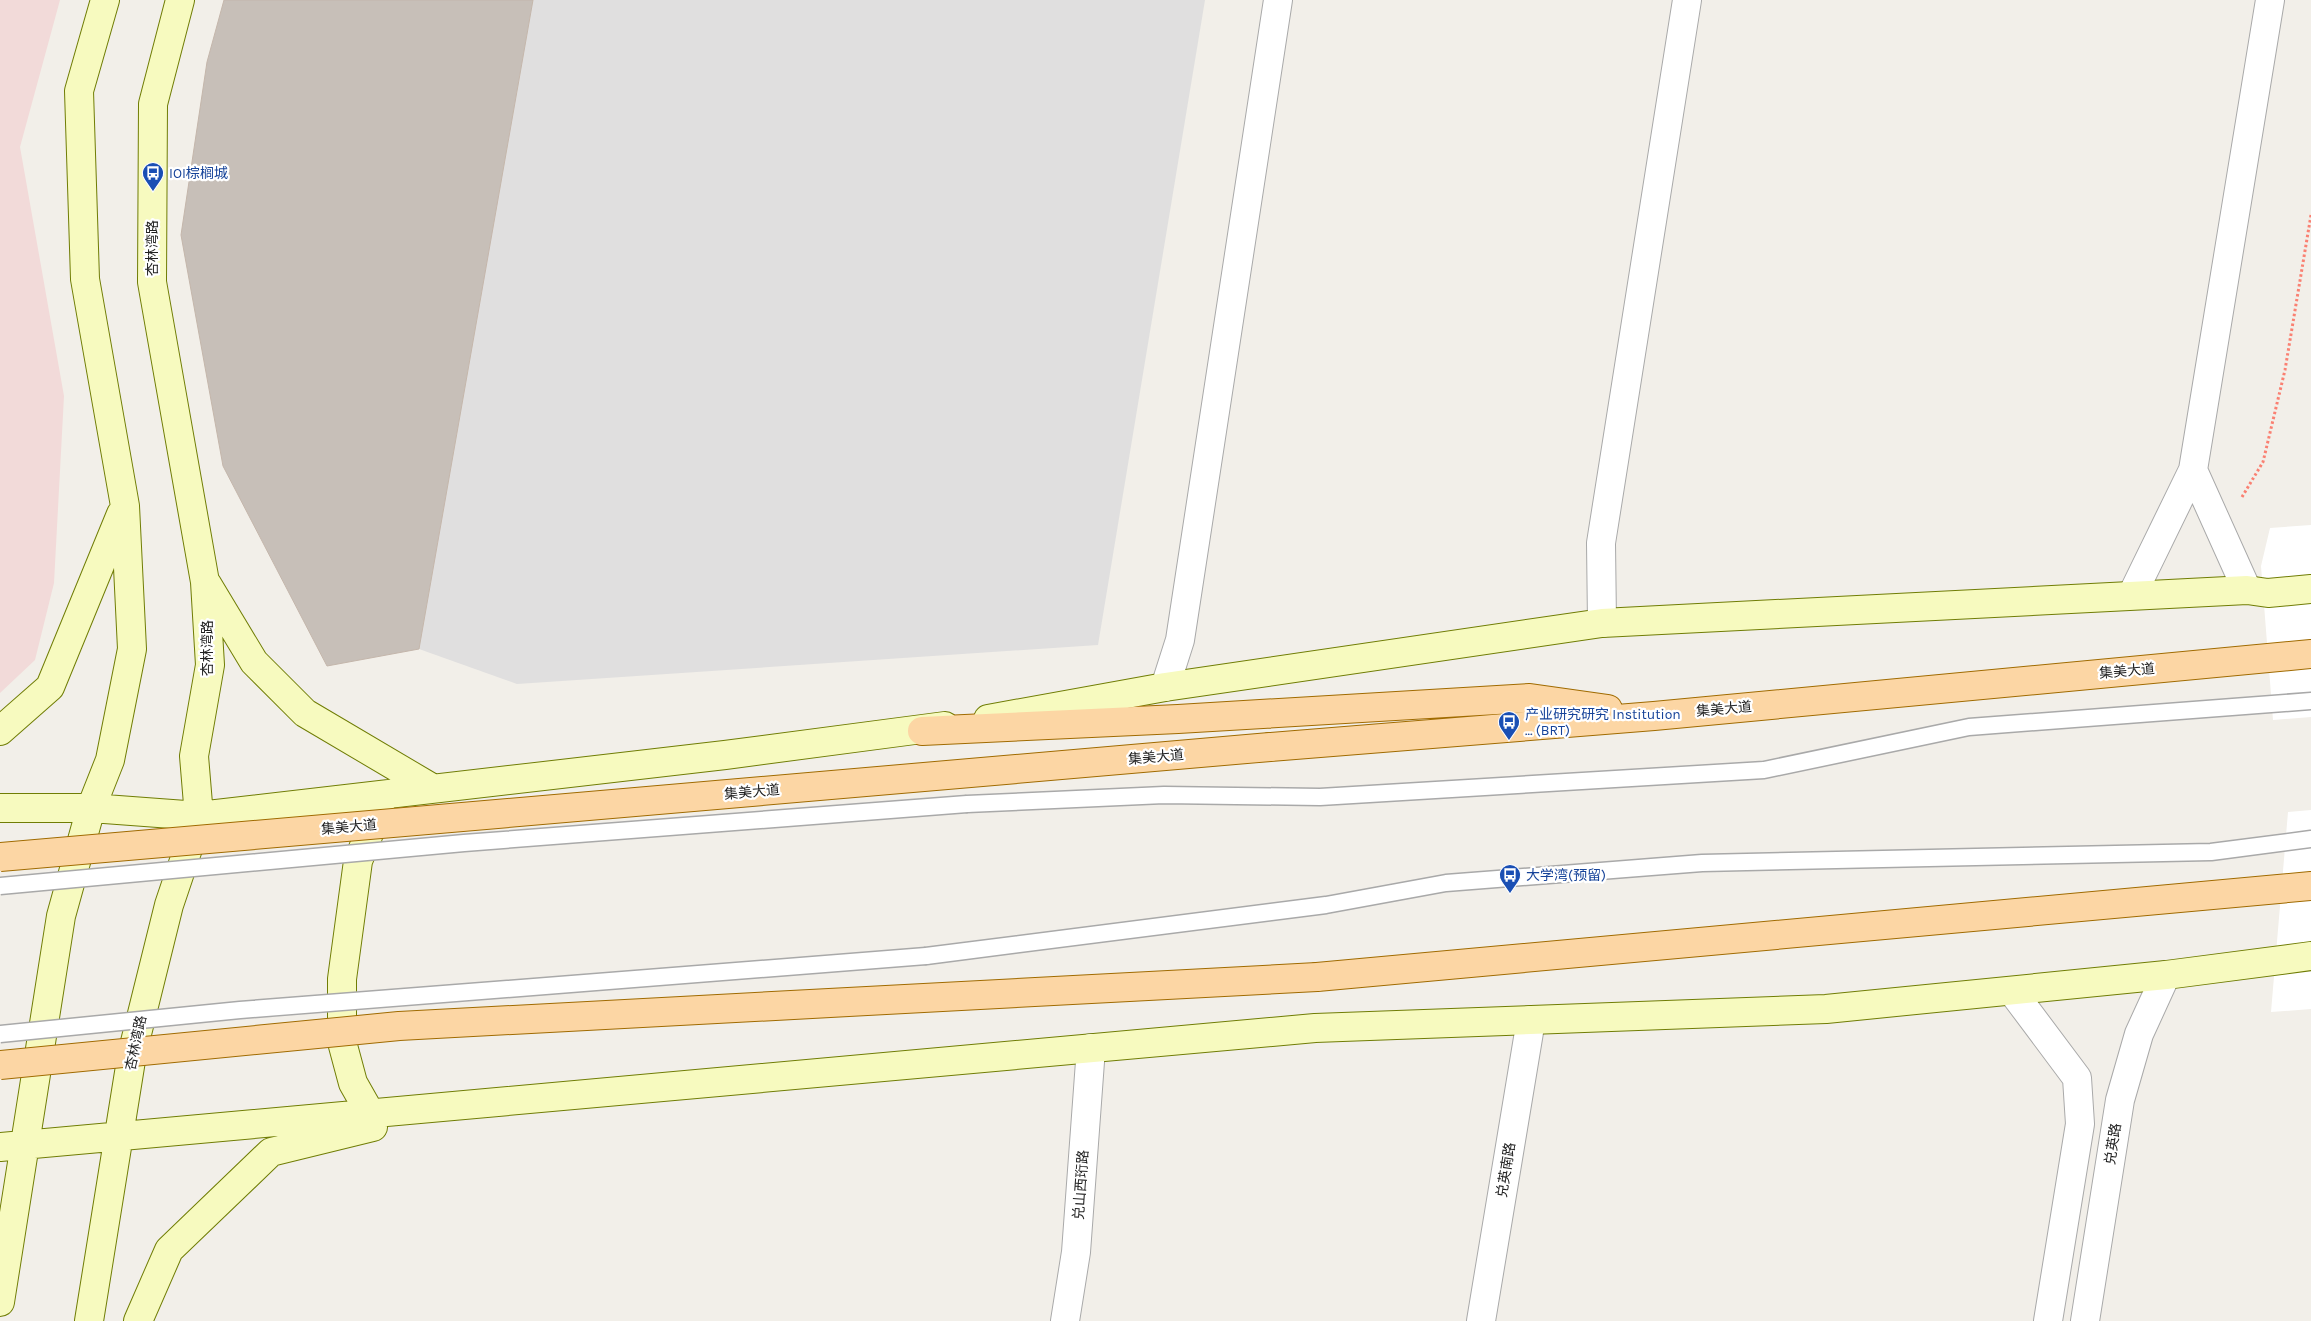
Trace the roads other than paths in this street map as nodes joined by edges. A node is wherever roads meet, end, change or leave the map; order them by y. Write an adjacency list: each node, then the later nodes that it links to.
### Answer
1 (104, 0): 7 (main road)
2 (180, 0): 8 (main road, 杏林湾路)
3 (1278, 0): 14 (street)
4 (1687, 0): 12 (street)
5 (2270, 0): 6 (street)
6 (2192, 470): 10 (street); 11 (street)
7 (125, 506): 17 (main road); 22 (main road)
8 (205, 582): 19 (main road); 23 (main road, 杏林湾路)
9 (2311, 589): 10 (main road)
10 (2258, 591): 11 (main road)
11 (2132, 595): 12 (main road)
12 (1602, 622): 14 (main road)
13 (2311, 654): 16 (main road, 集美大道)
14 (1165, 687): 18 (main road)
15 (2311, 701): 26 (lane, bridge)
16 (1654, 716): 18 (main road); 25 (main road, 集美大道, bridge)
17 (0, 731)
18 (922, 731): 19 (main road)
19 (432, 788): 20 (main road)
20 (399, 792): 23 (main road); 36 (main road)
21 (0, 808): 22 (main road)
22 (91, 808): 23 (main road); 38 (main road)
23 (199, 816): 37 (main road, 杏林湾路)
24 (2311, 839): 32 (lane, bridge)
25 (0, 857)
26 (0, 886)
27 (2302, 887): 34 (main road, bridge)
28 (2311, 956): 29 (main road)
29 (2166, 975): 30 (main road); 45 (street, 兑英路)
30 (2012, 990): 31 (main road); 44 (street)
31 (1531, 1020): 33 (main road); 43 (street, 兑英南路)
32 (0, 1034)
33 (1091, 1048): 35 (main road); 42 (street, 兑山西珩路)
34 (0, 1065)
35 (459, 1105): 36 (main road); 41 (main road)
36 (370, 1113): 37 (main road)
37 (119, 1136): 38 (main road); 40 (main road, 杏林湾路)
38 (13, 1146): 39 (main road)
39 (0, 1302)
40 (89, 1321)
41 (138, 1321)
42 (1065, 1321)
43 (1481, 1321)
44 (2048, 1321)
45 (2085, 1321)

